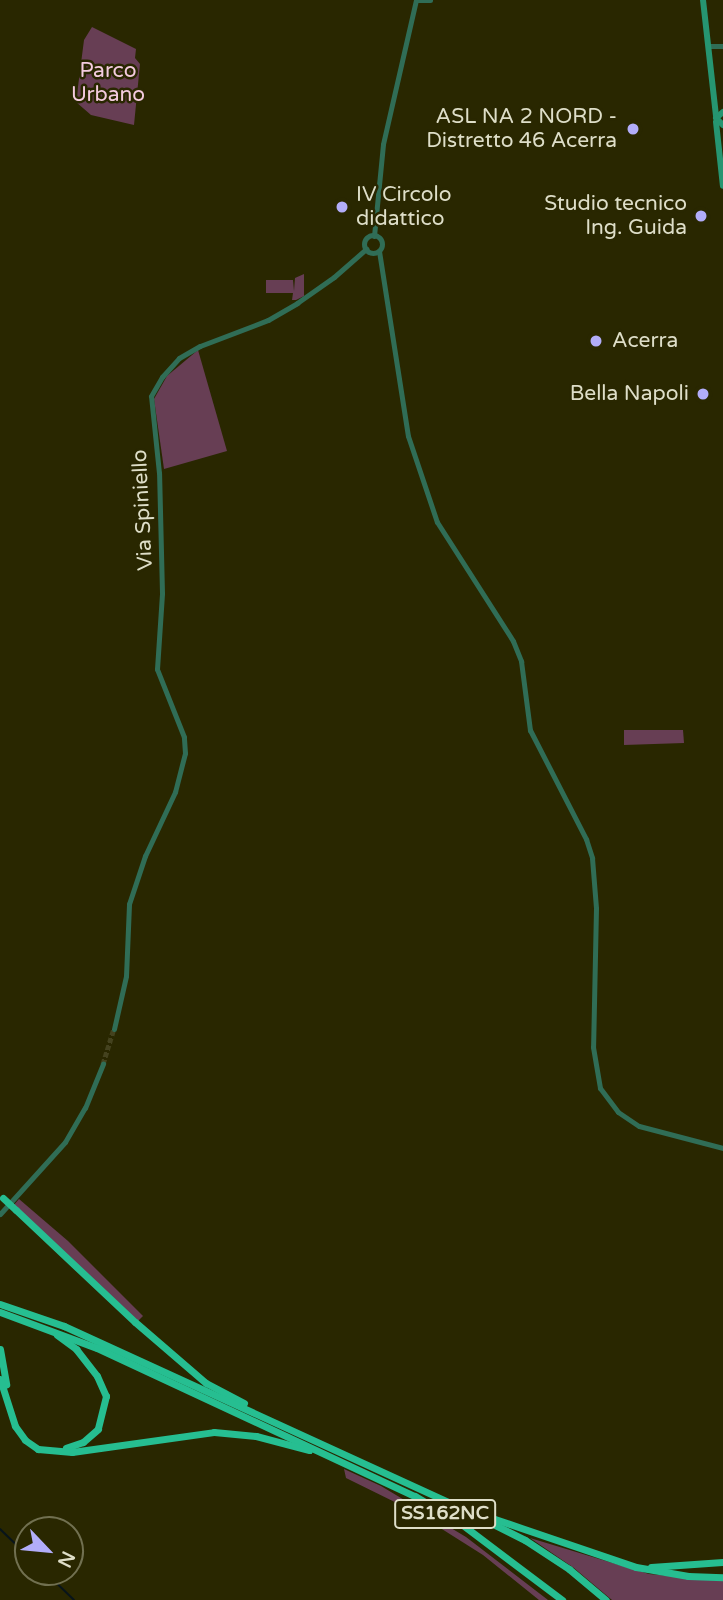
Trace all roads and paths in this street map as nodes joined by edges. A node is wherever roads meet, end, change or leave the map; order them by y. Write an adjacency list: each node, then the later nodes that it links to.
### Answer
1 (416, 0): 2 (street); 8 (street, Via Spiniello)
2 (430, 0)
3 (703, 0): 4 (main road)
4 (708, 46): 5 (street); 6 (main road)
5 (723, 46)
6 (721, 119): 7 (main road)
7 (723, 186)
8 (374, 236): 9 (street, Via Spiniello); 10 (street, Via Spiniello)
9 (366, 249): 10 (street); 11 (street, Via Spiniello)
10 (379, 251): 13 (street)
11 (114, 1029)
12 (103, 1063): 15 (street)
13 (723, 1148)
14 (1, 1196): 22 (highway, bridge)
15 (0, 1214)
16 (0, 1304): 22 (highway)
17 (0, 1312): 18 (highway)
18 (35, 1322): 21 (highway); 23 (highway)
19 (0, 1349): 21 (highway)
20 (0, 1379): 21 (highway)
21 (10, 1408): 23 (highway)
22 (266, 1417): 24 (highway)
23 (337, 1458): 28 (highway, SS162NC)
24 (465, 1510): 26 (highway); 29 (highway)
25 (723, 1562): 26 (highway)
26 (636, 1567): 27 (highway)
27 (723, 1577)
28 (559, 1600)
29 (606, 1600)

